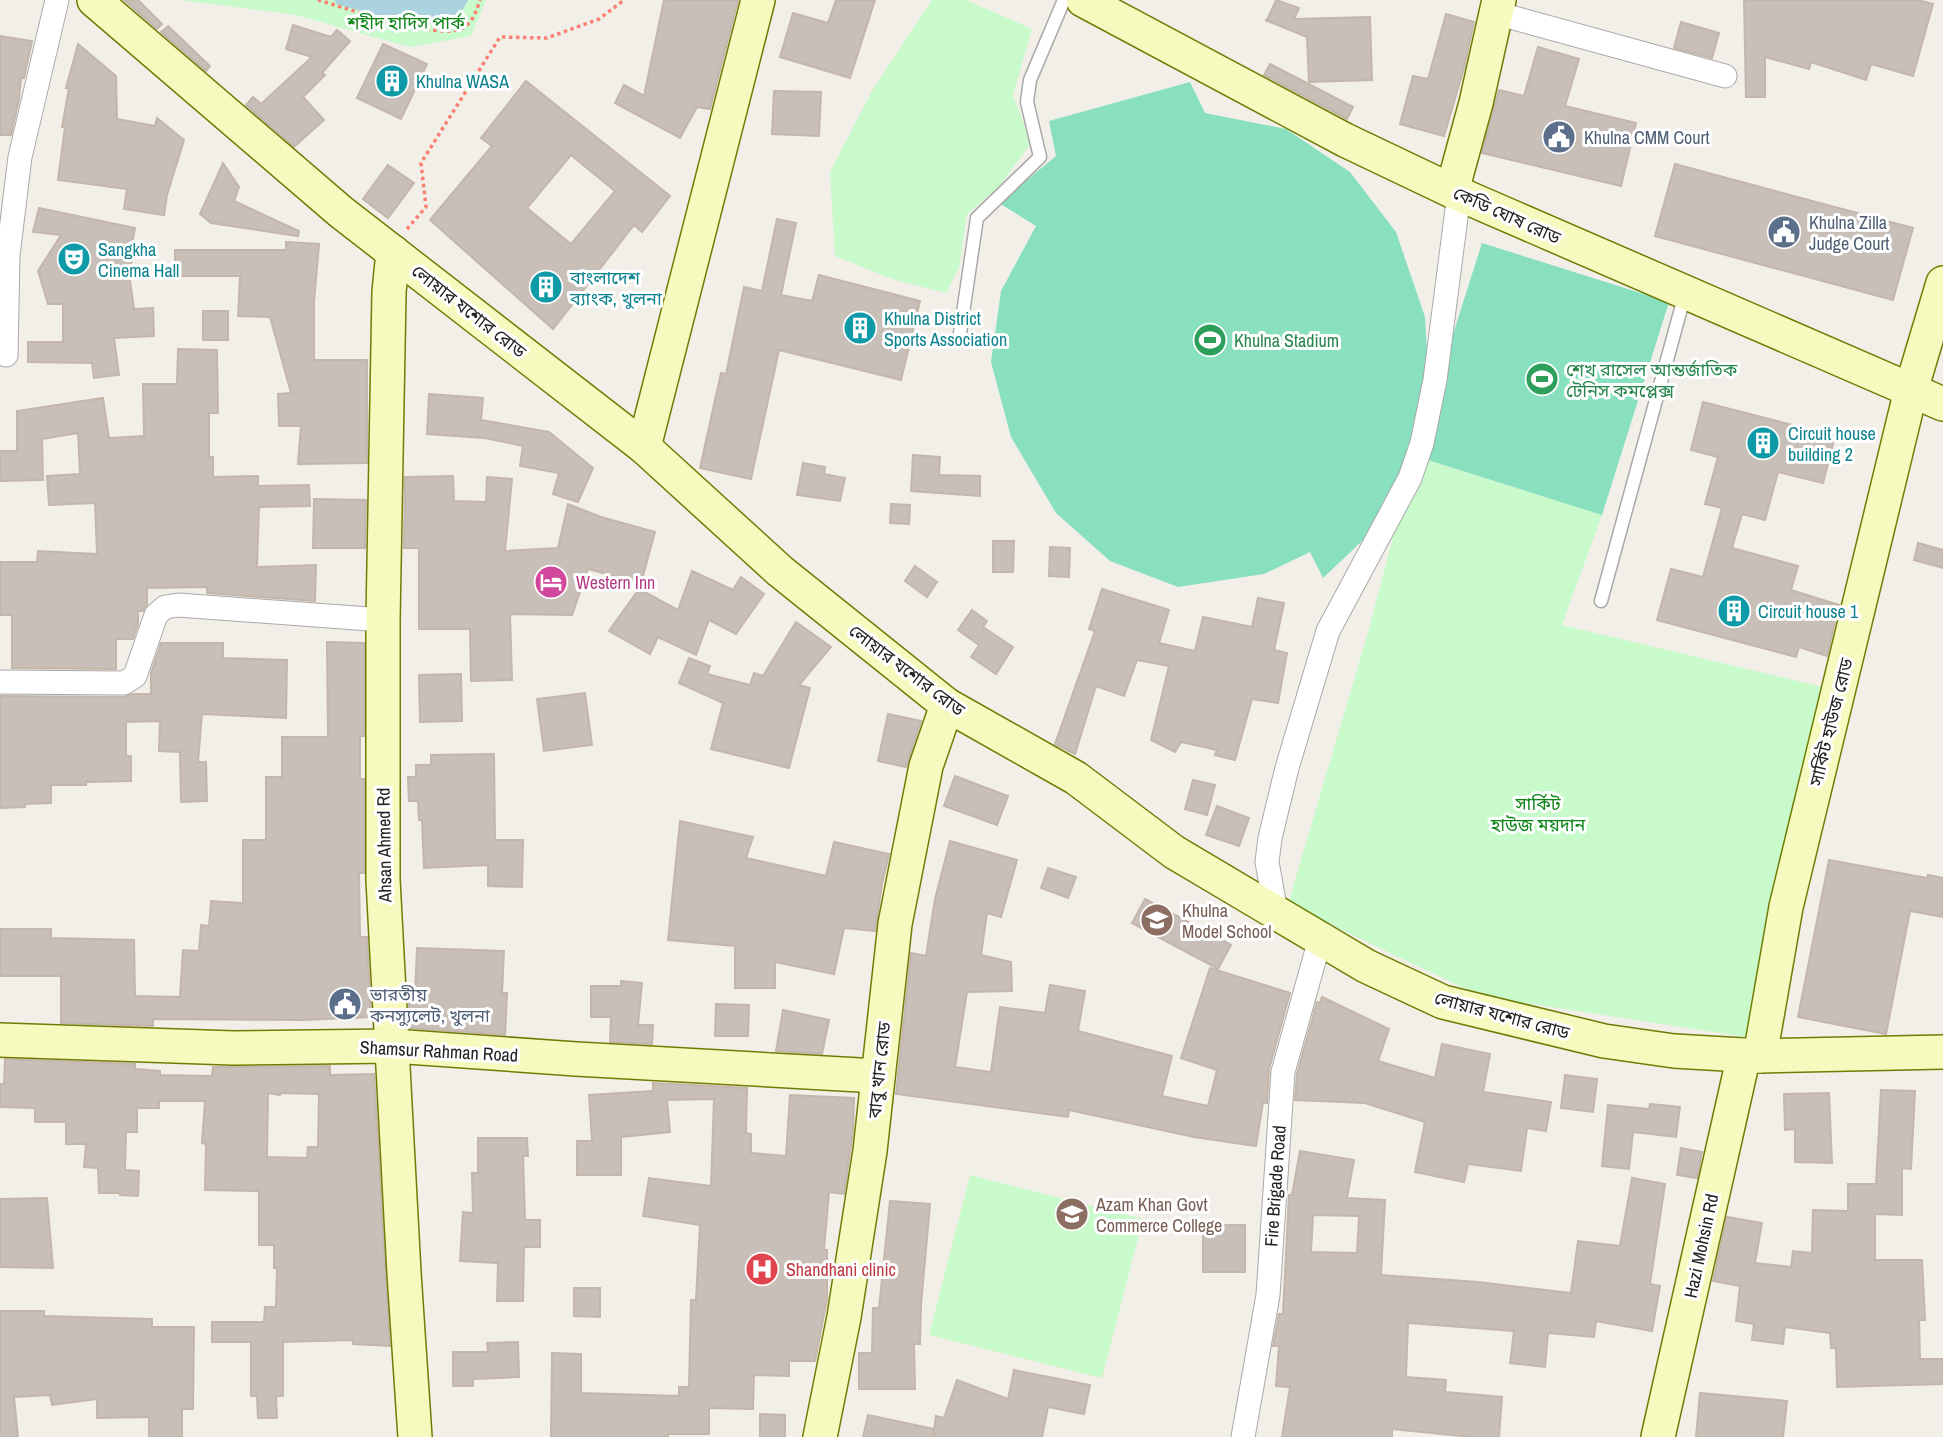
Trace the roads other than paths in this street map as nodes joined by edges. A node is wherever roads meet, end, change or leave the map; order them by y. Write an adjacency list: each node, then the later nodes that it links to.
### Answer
1 (57, 0): 13 (street)
2 (94, 0): 9 (main road, লোয়ার যশোর রোড)
3 (758, 0): 16 (main road)
4 (1064, 0): 12 (lane)
5 (1083, 0): 8 (main road, কেডি ঘোষ রোড)
6 (1498, 7): 7 (street); 8 (main road)
7 (1725, 76)
8 (1456, 193): 11 (main road, কেডি ঘোষ রোড); 21 (street)
9 (392, 250): 16 (main road, লোয়ার যশোর রোড); 18 (main road, Ahsan Ahmed Rd)
10 (1943, 283): 14 (main road, সার্কিট হাউজ রোড)
11 (1685, 294): 14 (main road, কেডি ঘোষ রোড); 17 (lane)
12 (959, 340)
13 (6, 355)
14 (1911, 390): 15 (main road, কেডি ঘোষ রোড); 26 (main road, সার্কিট হাউজ রোড)
15 (1943, 404)
16 (644, 447): 20 (main road, লোয়ার যশোর রোড)
17 (1601, 601)
18 (383, 621): 19 (street); 24 (main road, Ahsan Ahmed Rd)
19 (0, 682)
20 (947, 705): 21 (main road, লোয়ার যশোর রোড); 27 (main road, বাবু খান রোড)
21 (1271, 910): 22 (main road, লোয়ার যশোর রোড)
22 (1320, 939): 26 (main road, লোয়ার যশোর রোড); 30 (street, Fire Brigade Road)
23 (0, 1040): 24 (main road, Shamsur Rahman Road)
24 (393, 1046): 27 (main road, Shamsur Rahman Road); 28 (main road, Ahsan Ahmed Rd)
25 (1943, 1052): 26 (main road, লোয়ার যশোর রোড)
26 (1752, 1055): 31 (main road, Hazi Mohsin Rd)
27 (878, 1076): 29 (main road, বাবু খান রোড)
28 (415, 1437)
29 (820, 1437)
30 (1243, 1437)
31 (1658, 1437)

